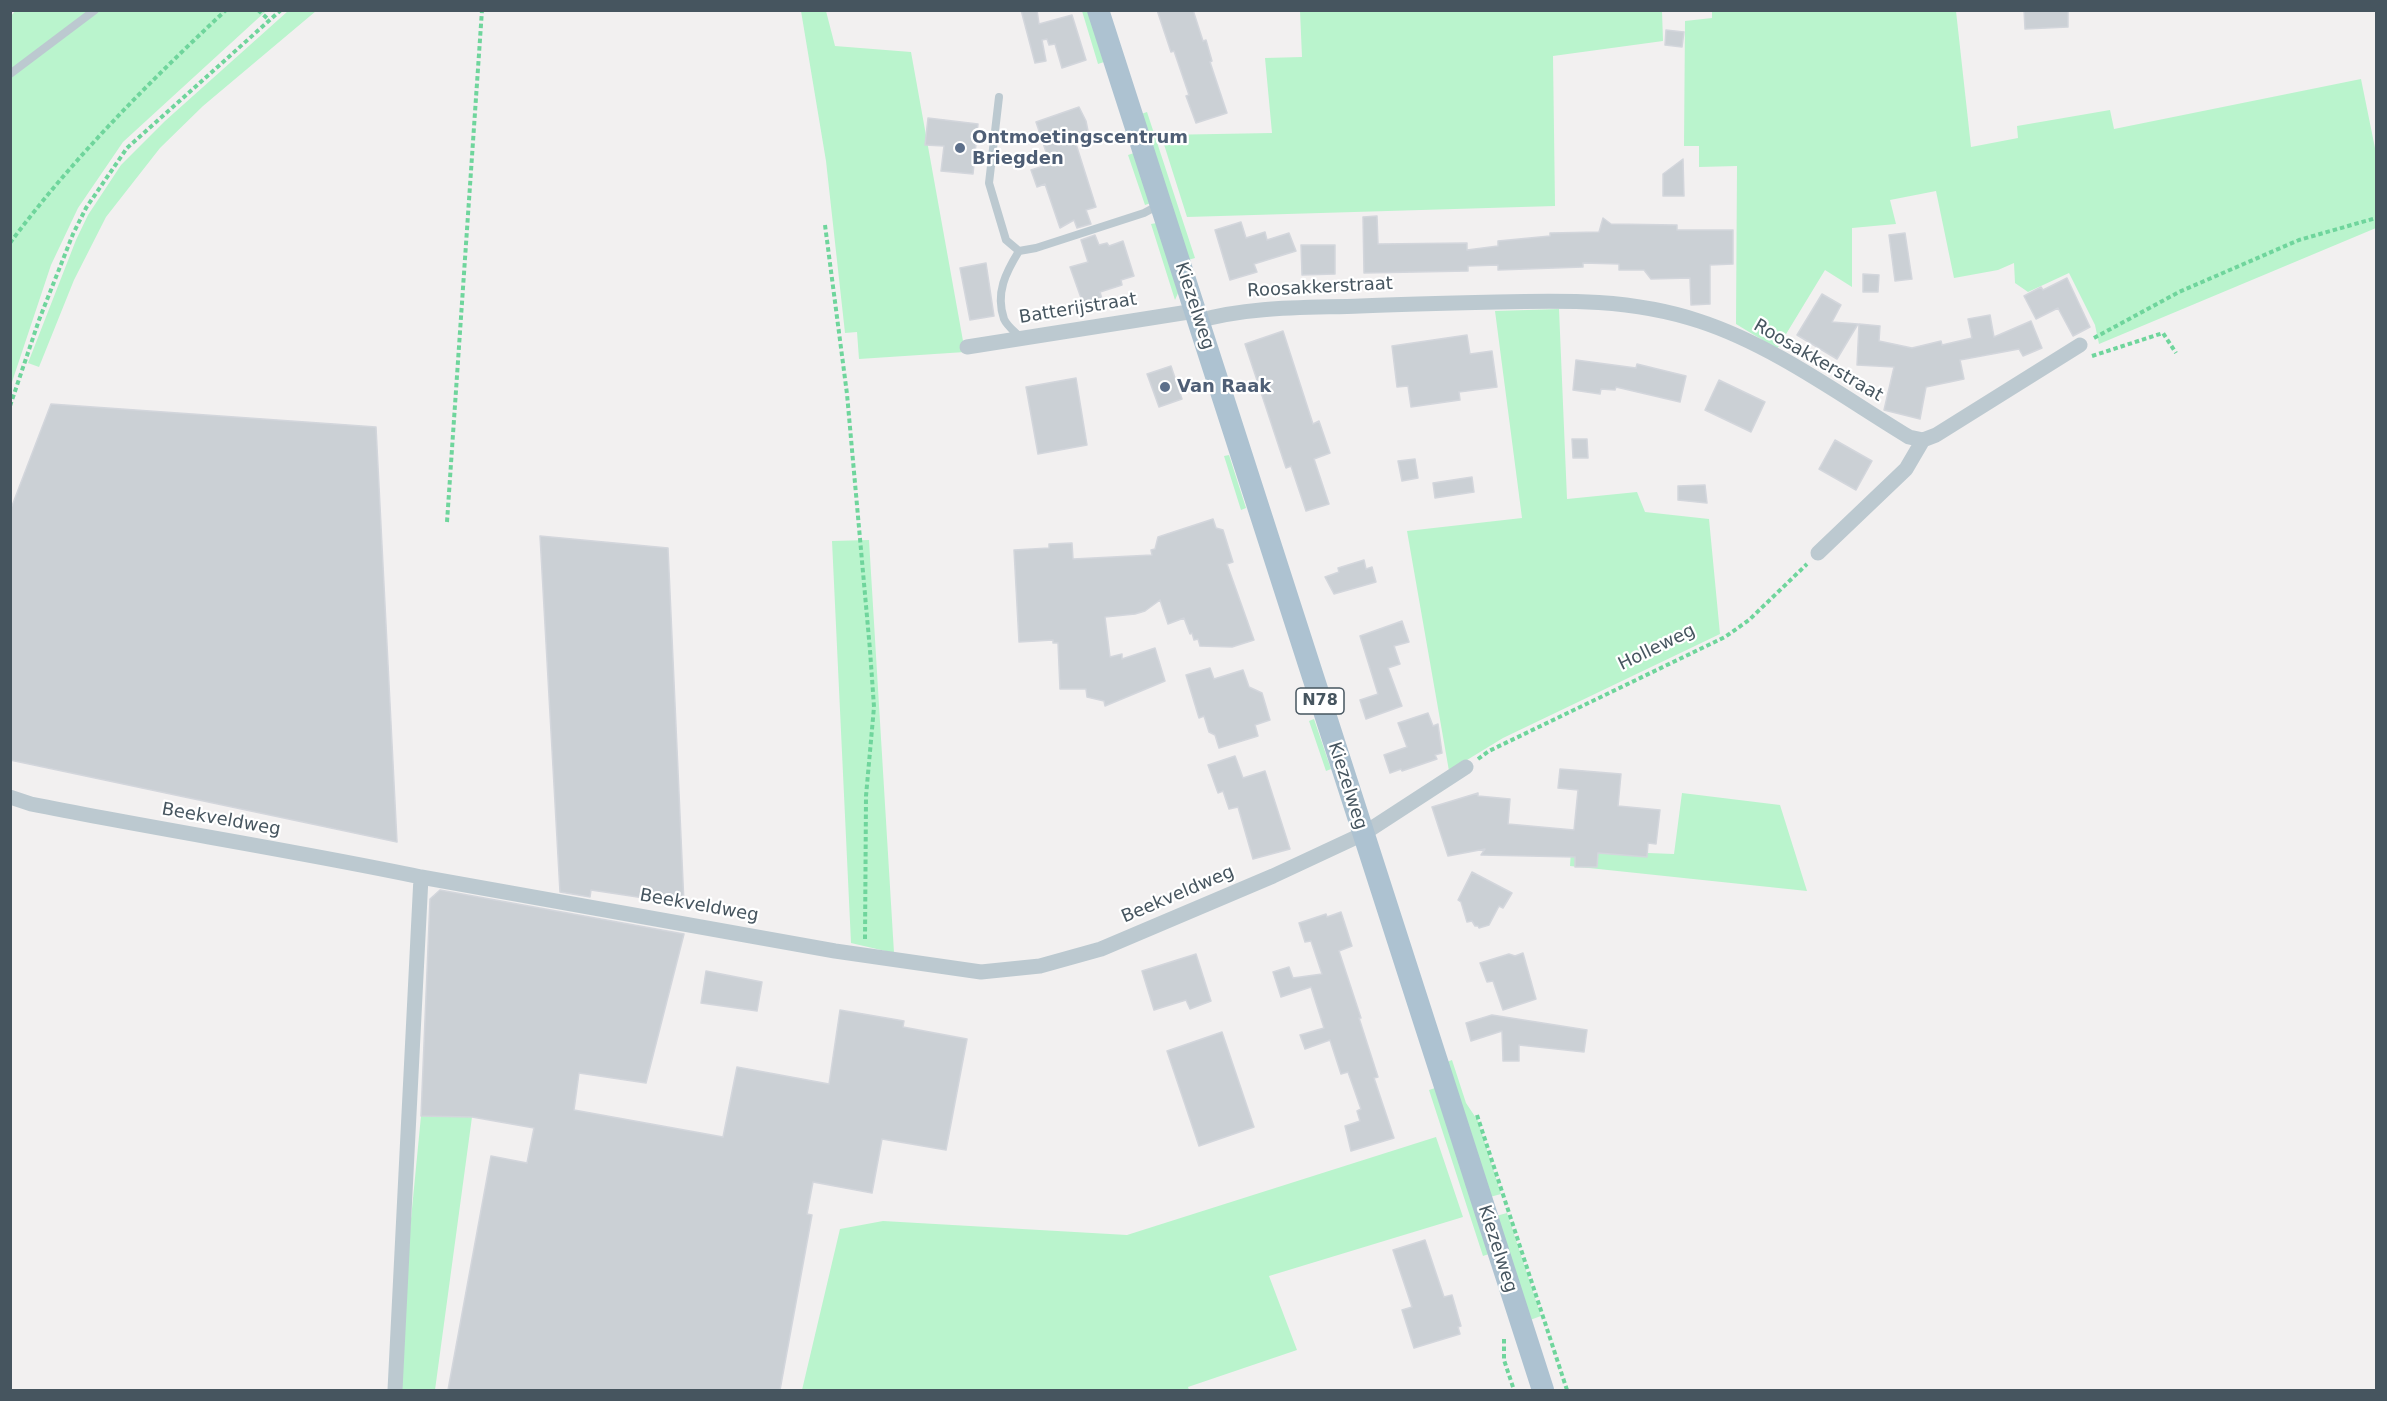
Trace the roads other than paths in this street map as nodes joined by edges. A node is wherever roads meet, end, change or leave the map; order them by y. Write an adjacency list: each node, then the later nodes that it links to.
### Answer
1 (95, 10): 3 (lane)
2 (1098, 10): 5 (main road, Kiezelweg / N78)
3 (10, 74)
4 (999, 96): 6 (lane)
5 (1161, 205): 6 (lane); 7 (main road, Kiezelweg / N78)
6 (1020, 251): 8 (lane)
7 (1197, 316): 8 (street, Batterijstraat); 11 (street, Roosakkerstraat); 15 (main road, Kiezelweg / N78)
8 (1021, 338): 10 (street, Batterijstraat)
9 (2080, 345): 11 (street)
10 (967, 347)
11 (1923, 440): 12 (street)
12 (1818, 553)
13 (1466, 767): 15 (street)
14 (10, 797): 16 (street, Beekveldweg)
15 (1362, 834): 16 (street, Beekveldweg); 18 (main road, Kiezelweg / N78)
16 (422, 877): 17 (street)
17 (395, 1390)
18 (1543, 1390)

